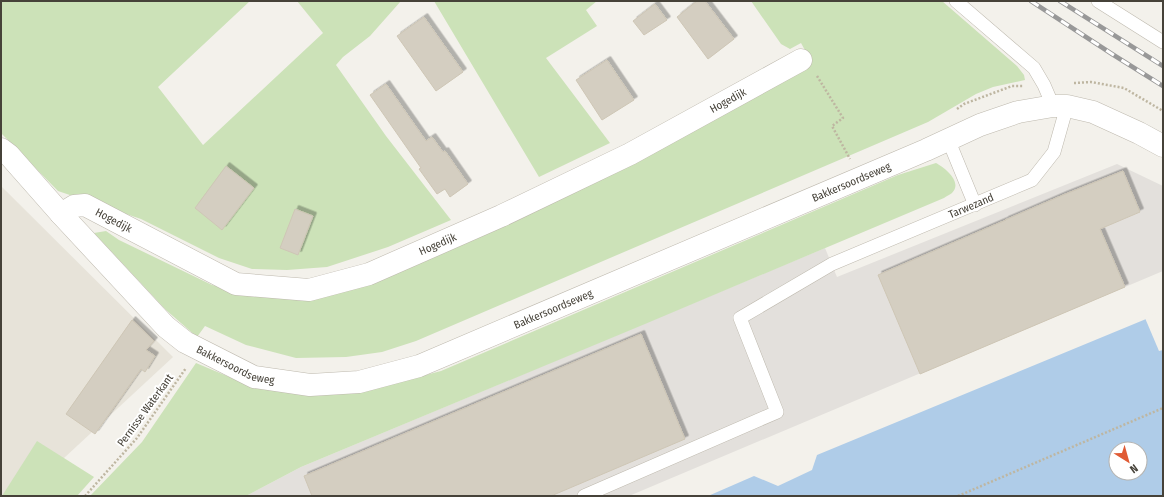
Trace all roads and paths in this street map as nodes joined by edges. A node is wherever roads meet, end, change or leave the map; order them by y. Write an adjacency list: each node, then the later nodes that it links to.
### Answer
1 (956, 1): 5 (lane)
2 (1098, 1): 3 (lane)
3 (1163, 42)
4 (801, 60): 9 (path); 11 (street, Hogedijk)
5 (1060, 106): 6 (street, Bakkersoordseweg); 7 (street, Bakkersoordseweg); 10 (lane, Tarwezand)
6 (948, 139): 10 (lane); 12 (street, Bakkersoordseweg)
7 (1163, 146)
8 (1, 149): 11 (street, Bakkersoordseweg)
9 (852, 161)
10 (975, 205): 15 (lane, Tarwezand)
11 (61, 214): 12 (street, Bakkersoordseweg)
12 (198, 349): 14 (path, Pernisse Waterkant)
13 (1163, 408): 16 (path)
14 (84, 496)
15 (584, 496)
16 (958, 496)

